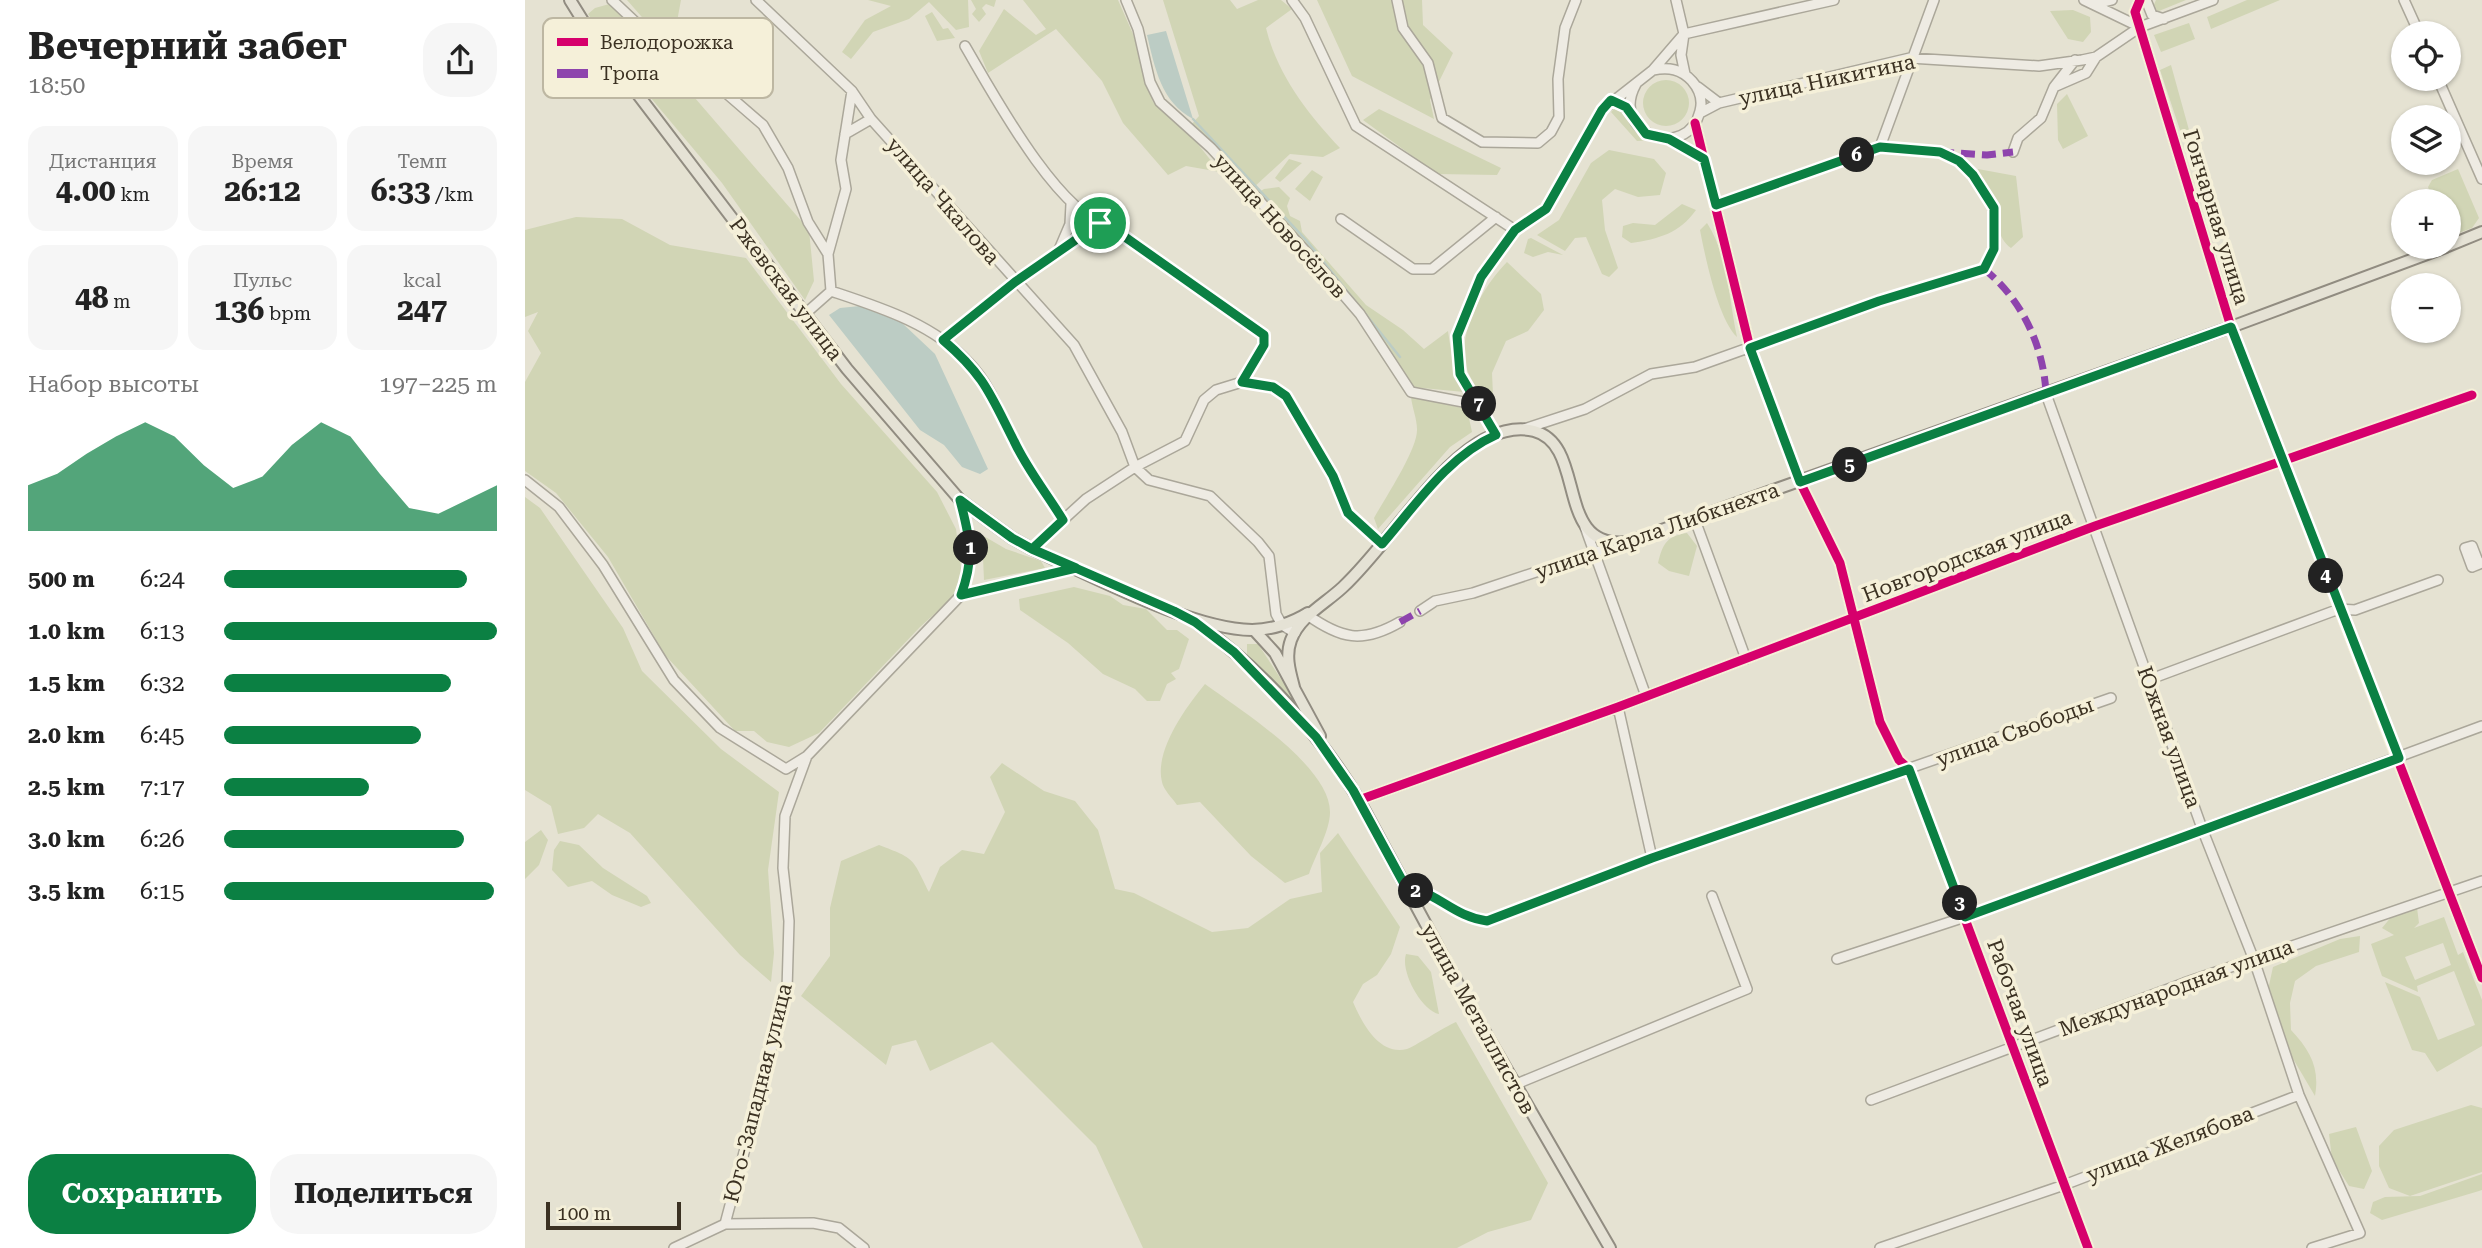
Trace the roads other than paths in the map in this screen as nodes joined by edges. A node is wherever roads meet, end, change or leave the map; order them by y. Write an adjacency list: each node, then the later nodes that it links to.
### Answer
1 (570, 0): 18 (main road, Ржевская улица)
2 (613, 0): 19 (street, Ржевская улица)
3 (756, 0): 33 (street, улица Чкалова)
4 (1125, 0): 69 (street, улица Новосёлов)
5 (1293, 0): 51 (street)
6 (1397, 0): 7 (street)
7 (1576, 0)
8 (1676, 0): 23 (street)
9 (1834, 0): 23 (street)
10 (1934, 0): 26 (street)
11 (2084, 0): 17 (street)
12 (2112, 0): 17 (street)
13 (2140, 0): 22 (street, Гончарная улица)
14 (2146, 0): 20 (street)
15 (2213, 0): 20 (street, улица Никитина)
16 (2404, 0): 21 (street)
17 (2096, 4): 22 (street)
18 (582, 18)
19 (632, 18)
20 (2168, 19): 22 (street, улица Никитина)
21 (2414, 21)
22 (2140, 27): 25 (street, улица Никитина); 63 (street, Гончарная улица)
23 (1684, 34): 28 (street); 29 (street)
24 (965, 46): 49 (street)
25 (2096, 57): 27 (street, улица Никитина); 32 (street)
26 (1910, 58): 27 (street, улица Никитина); 38 (street, улица Никитина); 45 (street)
27 (2075, 60): 32 (street)
28 (1653, 70): 29 (street); 30 (street)
29 (1685, 74): 31 (street)
30 (1637, 82): 37 (street); 40 (street)
31 (1696, 86): 38 (street); 39 (street)
32 (2054, 87): 46 (street)
33 (852, 91): 41 (street, улица Чкалова); 43 (street)
34 (2443, 91): 48 (street)
35 (640, 98): 62 (main road, Ржевская улица)
36 (732, 98): 58 (street, Ржевская улица)
37 (1611, 100): 40 (street); 54 (street)
38 (1719, 103): 39 (street, улица Никитина)
39 (1700, 113): 42 (street)
40 (1632, 115): 44 (street)
41 (871, 119): 43 (street); 60 (street, улица Чкалова)
42 (1695, 123): 44 (street); 47 (street, Рабочая улица)
43 (845, 134): 58 (street)
44 (1669, 139): 47 (street)
45 (1880, 147): 50 (street); 65 (street)
46 (2013, 152)
47 (1704, 159): 50 (street, Рабочая улица)
48 (2482, 178)
49 (1071, 204): 53 (street); 57 (street)
50 (1716, 205): 65 (street, Рабочая улица)
51 (1496, 217): 52 (street); 54 (street)
52 (1341, 219)
53 (1100, 223): 57 (street); 66 (street)
54 (1515, 230): 69 (street)
55 (2482, 232): 56 (main road, улица Карла Либкнехта)
56 (2461, 240)
57 (1057, 253): 60 (street)
58 (828, 254): 61 (street, Ржевская улица)
59 (2412, 259): 63 (main road, улица Карла Либкнехта)
60 (1015, 282): 64 (street); 73 (street, улица Чкалова)
61 (831, 292): 62 (street); 64 (street, Ржевская улица)
62 (805, 314): 76 (main road, Ржевская улица)
63 (2231, 327): 67 (main road, улица Карла Либкнехта); 72 (street, Гончарная улица)
64 (943, 340): 77 (street, Ржевская улица)
65 (1750, 348): 70 (street); 75 (street, Рабочая улица)
66 (1242, 382): 73 (street); 82 (street)
67 (2046, 394): 75 (main road, улица Карла Либкнехта); 80 (street, Южная улица)
68 (2472, 395): 72 (street, Новгородская улица)
69 (1479, 405): 71 (street)
70 (1523, 430): 71 (main road); 79 (main road)
71 (1496, 435): 82 (main road)
72 (2281, 460): 80 (street, Новгородская улица); 88 (street, Гончарная улица)
73 (1135, 467): 77 (street); 94 (street)
74 (525, 481): 108 (street)
75 (1800, 482): 78 (main road, улица Карла Либкнехта); 92 (street, Рабочая улица)
76 (960, 500): 83 (main road, Ржевская улица); 87 (street)
77 (1063, 520): 83 (street)
78 (1695, 520): 81 (main road, улица Карла Либкнехта); 98 (street)
79 (1585, 526): 81 (main road); 84 (street)
80 (2095, 526): 92 (street, Новгородская улица); 99 (street, Южная улица)
81 (1628, 542): 84 (street, улица Карла Либкнехта)
82 (1382, 544): 91 (main road)
83 (1032, 549): 85 (main road, Ржевская улица)
84 (1595, 553): 90 (street, улица Карла Либкнехта); 101 (street)
85 (1076, 568): 87 (street); 89 (main road, Ржевская улица)
86 (2438, 580): 88 (street)
87 (961, 595): 105 (street)
88 (2339, 608): 99 (street); 107 (street, Гончарная улица)
89 (1174, 611): 95 (main road); 97 (main road, улица Металлистов)
90 (1420, 611)
91 (1307, 615): 93 (street); 94 (main road); 96 (main road)
92 (1854, 618): 98 (street, Новгородская улица); 109 (street, Рабочая улица)
93 (1400, 622)
94 (1282, 625): 95 (main road); 96 (street)
95 (1249, 629): 97 (main road); 100 (main road)
96 (1294, 633): 100 (main road)
97 (1234, 652): 106 (main road, улица Металлистов)
98 (1746, 659): 101 (street, Новгородская улица)
99 (2148, 680): 112 (street, Южная улица)
100 (1294, 687): 106 (main road)
101 (1646, 696): 103 (street, Новгородская улица)
102 (2111, 698): 109 (street, улица Свободы)
103 (1618, 707): 111 (street, Новгородская улица); 113 (street)
104 (2482, 726): 107 (street)
105 (807, 756): 108 (street); 110 (street, Юго-Западная улица)
106 (1331, 757): 111 (main road, улица Металлистов)
107 (2399, 758): 112 (street); 116 (street, Гончарная улица)
108 (786, 769): 110 (street)
109 (1909, 769): 113 (street, улица Свободы); 118 (street, Рабочая улица)
110 (797, 778): 127 (street, Юго-Западная улица)
111 (1359, 800): 115 (main road, улица Металлистов)
112 (2203, 831): 118 (street); 120 (street, Южная улица)
113 (1652, 858): 115 (street, улица Свободы)
114 (2482, 881): 116 (street, Международная улица)
115 (1409, 893): 123 (main road, улица Металлистов)
116 (2449, 893): 120 (street, Международная улица); 121 (street, Гончарная улица)
117 (1712, 897): 123 (street)
118 (1965, 917): 119 (street); 122 (street, Рабочая улица)
119 (1837, 959)
120 (2254, 960): 122 (street, Международная улица); 124 (street, Южная улица)
121 (2482, 978)
122 (2014, 1046): 125 (street, Международная улица); 126 (street, Рабочая улица)
123 (1514, 1085): 130 (main road, улица Металлистов)
124 (2299, 1095): 126 (street, улица Желябова); 133 (street, Южная улица)
125 (1871, 1100)
126 (2064, 1185): 131 (street, улица Желябова); 132 (street, Рабочая улица)
127 (725, 1224): 128 (street, Юго-Западная улица); 129 (street, Юго-Западная улица)
128 (674, 1248)
129 (864, 1248)
130 (1610, 1248)
131 (1880, 1248)
132 (2088, 1248)
133 (2312, 1248)

